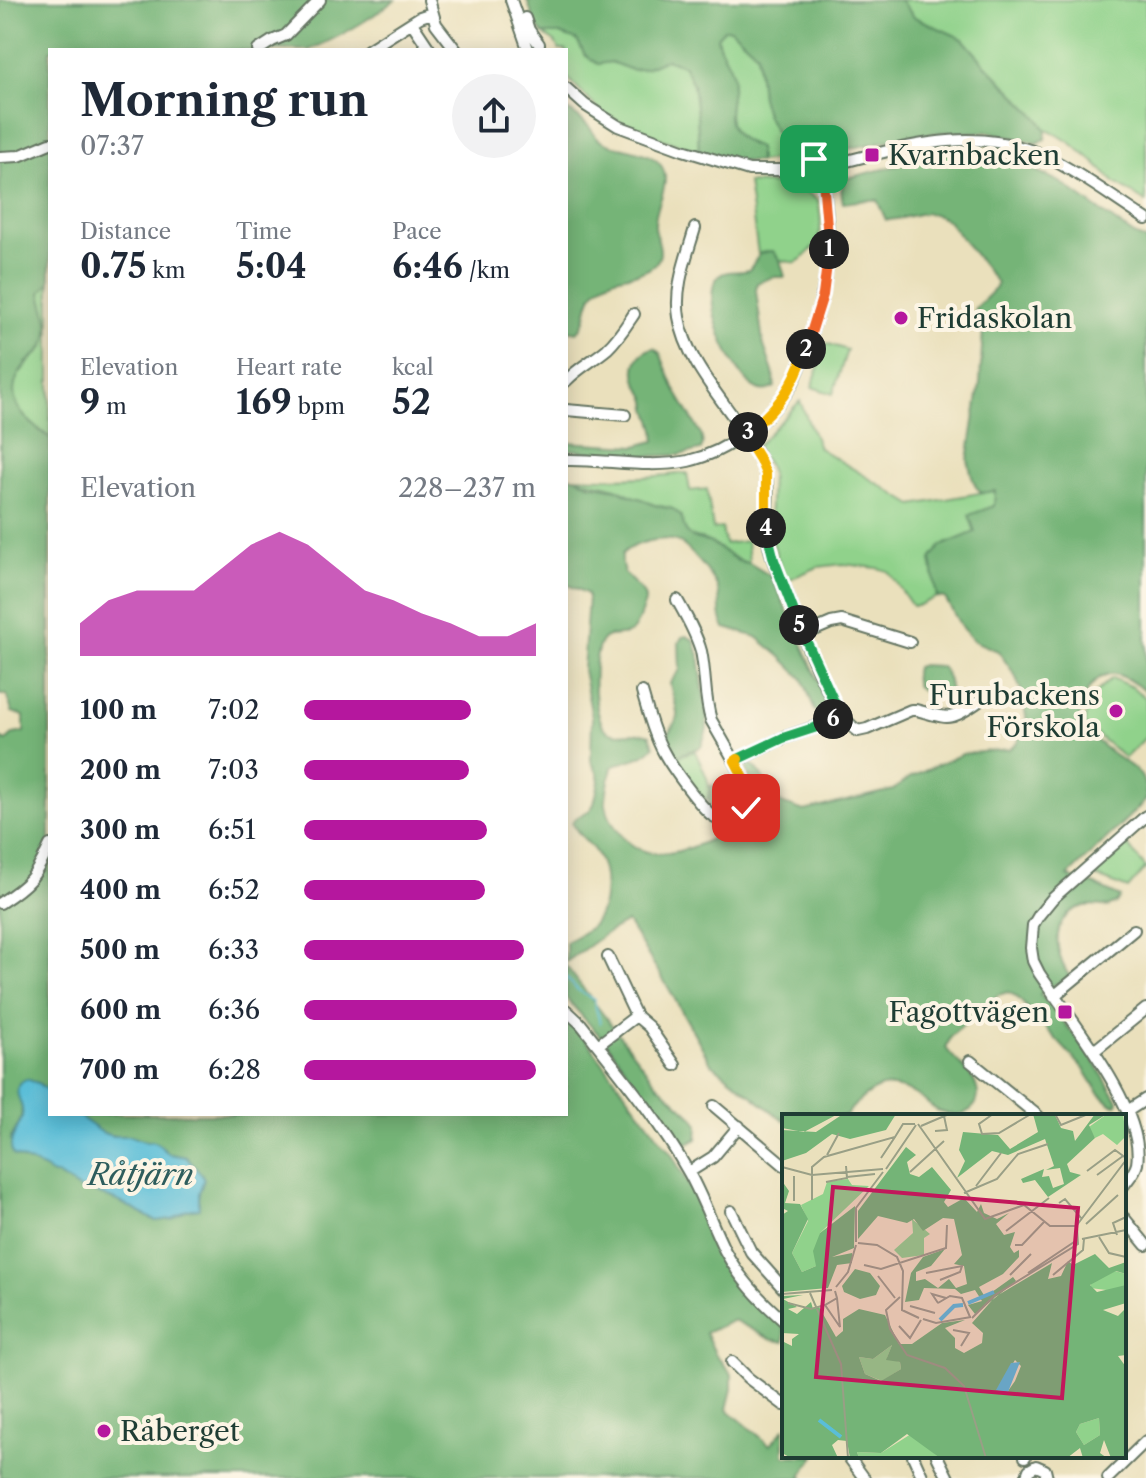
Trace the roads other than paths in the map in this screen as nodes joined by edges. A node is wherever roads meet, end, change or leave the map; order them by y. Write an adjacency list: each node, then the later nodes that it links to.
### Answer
1 (320, 0): 7 (street)
2 (429, 0): 5 (street)
3 (511, 0): 11 (street)
4 (519, 0): 12 (street)
5 (432, 13): 6 (street); 10 (street)
6 (412, 23): 8 (street); 9 (street)
7 (261, 48)
8 (371, 48)
9 (429, 48)
10 (454, 48)
11 (526, 48)
12 (529, 48)
13 (568, 90): 17 (street)
14 (48, 144): 15 (street)
15 (0, 157)
16 (830, 165): 17 (street); 18 (street); 19 (street)
17 (808, 170): 18 (street)
18 (823, 180): 25 (street)
19 (1146, 219)
20 (695, 228): 25 (street)
21 (634, 314): 22 (street)
22 (568, 379)
23 (568, 410): 24 (street)
24 (625, 415)
25 (744, 434): 26 (street); 28 (street)
26 (568, 460)
27 (677, 600): 33 (street)
28 (803, 635): 29 (street); 32 (street)
29 (910, 642)
30 (642, 692): 33 (street)
31 (978, 702): 32 (street)
32 (837, 708): 33 (street)
33 (735, 761)
34 (1146, 816): 39 (street)
35 (48, 849): 36 (street)
36 (0, 903)
37 (1134, 930): 39 (street)
38 (608, 957): 42 (street)
39 (1054, 996): 44 (street)
40 (1146, 1009): 44 (street)
41 (568, 1012): 43 (street)
42 (636, 1016): 43 (street); 46 (street)
43 (598, 1045): 56 (street)
44 (1094, 1051): 50 (street)
45 (970, 1061): 48 (street)
46 (675, 1065)
47 (1146, 1099): 50 (street)
48 (1024, 1103): 51 (street); 52 (street)
49 (714, 1106): 53 (street)
50 (1129, 1110): 55 (street)
51 (1018, 1114)
52 (1036, 1114)
53 (739, 1126): 54 (street); 56 (street)
54 (782, 1163)
55 (1142, 1163): 57 (street)
56 (689, 1172): 62 (street)
57 (1126, 1182)
58 (731, 1211): 61 (street)
59 (1126, 1220): 60 (street)
60 (1146, 1245)
61 (782, 1287)
62 (782, 1319)
63 (732, 1362): 64 (street)
64 (782, 1404)
65 (1146, 1441): 75 (street)
66 (849, 1458): 70 (street)
67 (914, 1458): 71 (street)
68 (938, 1458): 72 (street)
69 (1038, 1461): 73 (street); 74 (street)
70 (864, 1478)
71 (923, 1478)
72 (948, 1478)
73 (1026, 1478)
74 (1047, 1478)
75 (1108, 1478)

